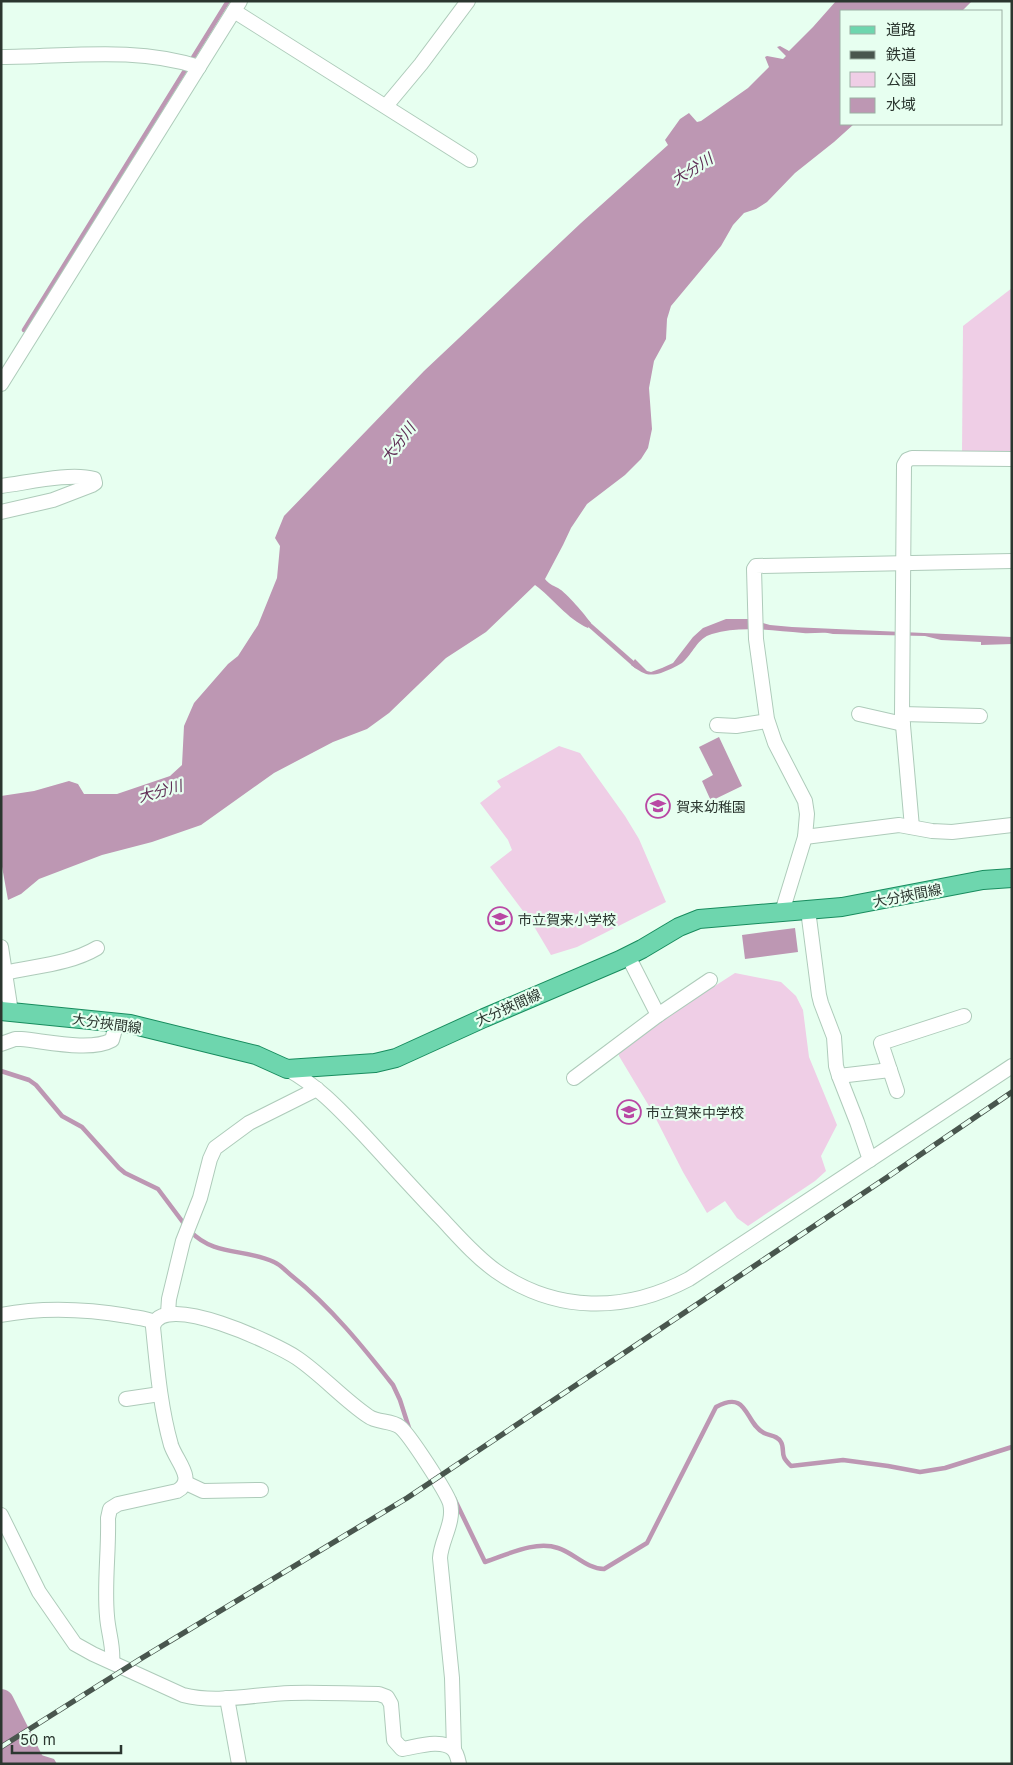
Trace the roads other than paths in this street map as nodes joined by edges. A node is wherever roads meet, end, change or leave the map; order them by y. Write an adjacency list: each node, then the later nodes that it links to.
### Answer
1 (468, 1): 5 (street)
2 (237, 6): 4 (street); 5 (street)
3 (1, 57): 4 (street)
4 (199, 67): 7 (street)
5 (386, 106): 6 (street)
6 (470, 160)
7 (1, 384)
8 (1012, 459): 12 (street)
9 (1, 486): 10 (street)
10 (1, 512)
11 (1012, 561): 12 (street)
12 (904, 563): 15 (street); 16 (street)
13 (859, 714): 15 (street)
14 (980, 716): 15 (street)
15 (903, 719): 19 (street)
16 (767, 721): 17 (street); 20 (street)
17 (717, 725)
18 (1012, 825): 19 (street)
19 (912, 826): 20 (street)
20 (805, 836): 23 (street)
21 (1012, 878): 22 (main road, 大分挾間線)
22 (808, 910): 23 (main road, 大分挾間線); 37 (street)
23 (782, 912): 26 (main road, 大分挾間線)
24 (1, 947): 27 (street)
25 (97, 948): 27 (street)
26 (628, 956): 30 (street); 35 (main road, 大分挾間線)
27 (5, 968): 29 (street)
28 (710, 980): 30 (street)
29 (6, 1012): 32 (main road, 大分挾間線)
30 (658, 1015): 38 (street)
31 (964, 1016): 36 (street)
32 (117, 1022): 33 (street); 35 (main road, 大分挾間線)
33 (1, 1044)
34 (1012, 1066): 41 (street)
35 (287, 1069): 39 (street)
36 (890, 1070): 37 (street); 40 (street)
37 (839, 1076): 41 (street)
38 (574, 1078)
39 (317, 1089): 41 (street); 42 (street)
40 (897, 1091)
41 (870, 1160)
42 (168, 1313): 44 (street); 52 (street)
43 (1, 1314): 44 (street)
44 (154, 1322): 45 (street)
45 (160, 1394): 46 (street); 47 (street)
46 (126, 1399)
47 (186, 1483): 48 (street); 50 (street)
48 (261, 1490)
49 (1, 1515): 50 (street)
50 (112, 1662): 51 (street)
51 (227, 1698): 52 (street); 53 (street)
52 (454, 1750): 54 (street)
53 (239, 1764)
54 (459, 1764)

